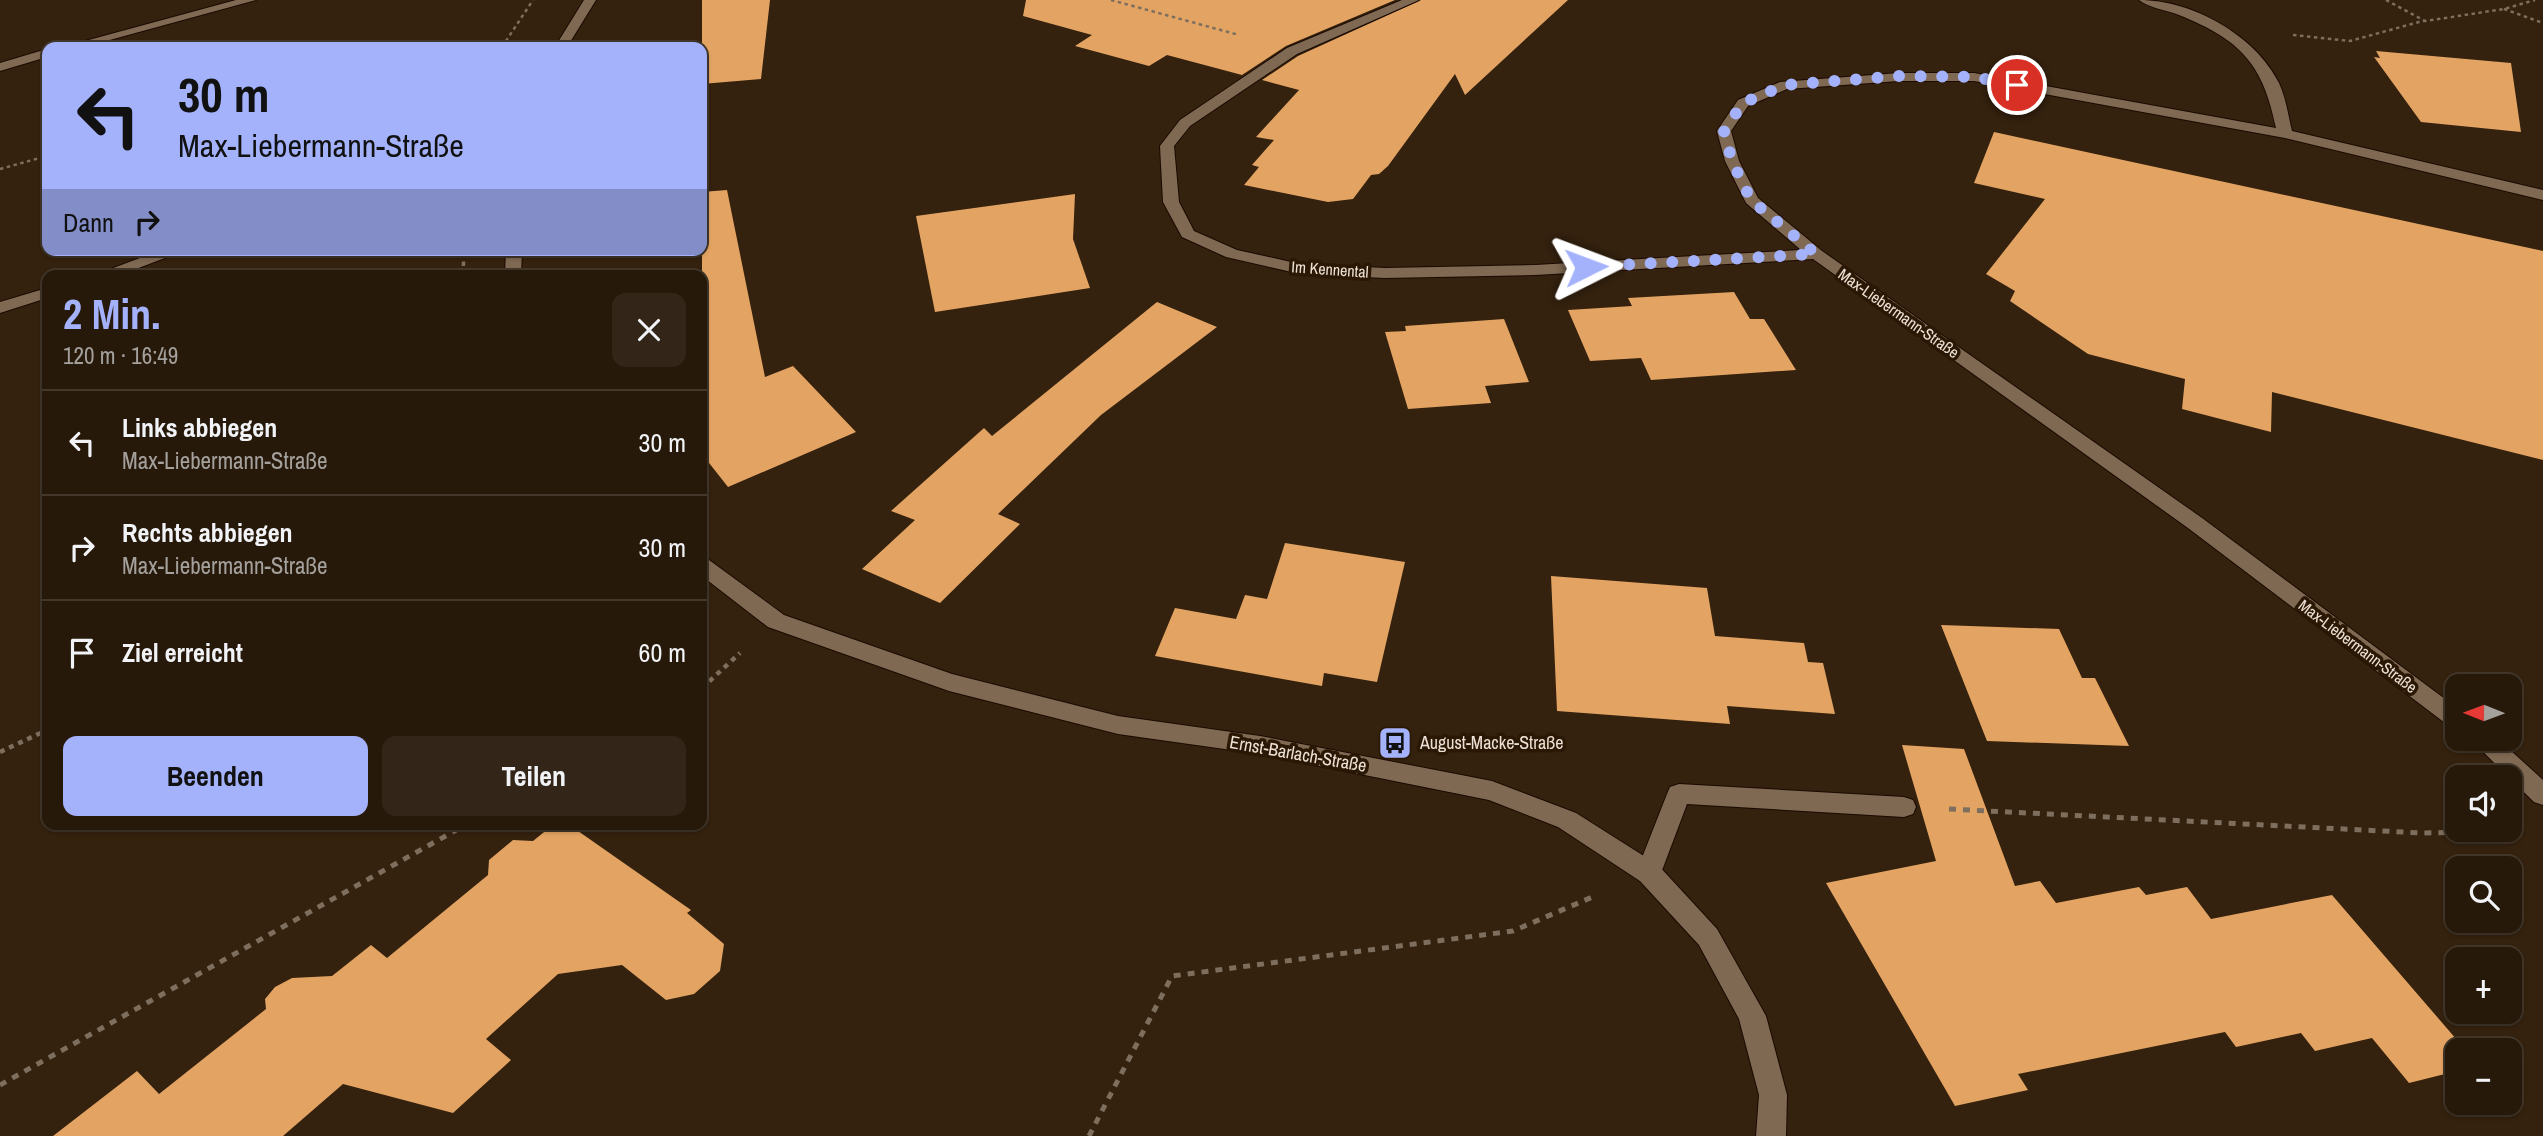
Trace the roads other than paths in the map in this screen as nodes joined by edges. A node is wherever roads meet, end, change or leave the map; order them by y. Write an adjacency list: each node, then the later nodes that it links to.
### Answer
1 (250, 0): 5 (street)
2 (590, 0): 6 (street)
3 (1413, 0): 11 (street, Im Kennental)
4 (2145, 0): 9 (street)
5 (89, 42)
6 (564, 42)
7 (42, 55): 8 (street)
8 (0, 67)
9 (2284, 134): 10 (street, Max-Liebermann-Straße); 11 (street, Max-Liebermann-Straße)
10 (2543, 195)
11 (1816, 254): 17 (street, Max-Liebermann-Straße)
12 (160, 256): 13 (street)
13 (118, 270)
14 (42, 295): 15 (street)
15 (0, 308)
16 (707, 569): 21 (street, Ernst-Barlach-Straße)
17 (2445, 711)
18 (2495, 751): 19 (street)
19 (2543, 795)
20 (1903, 807): 21 (street)
21 (1649, 873): 22 (street, Ernst-Barlach-Straße)
22 (1771, 1136)

